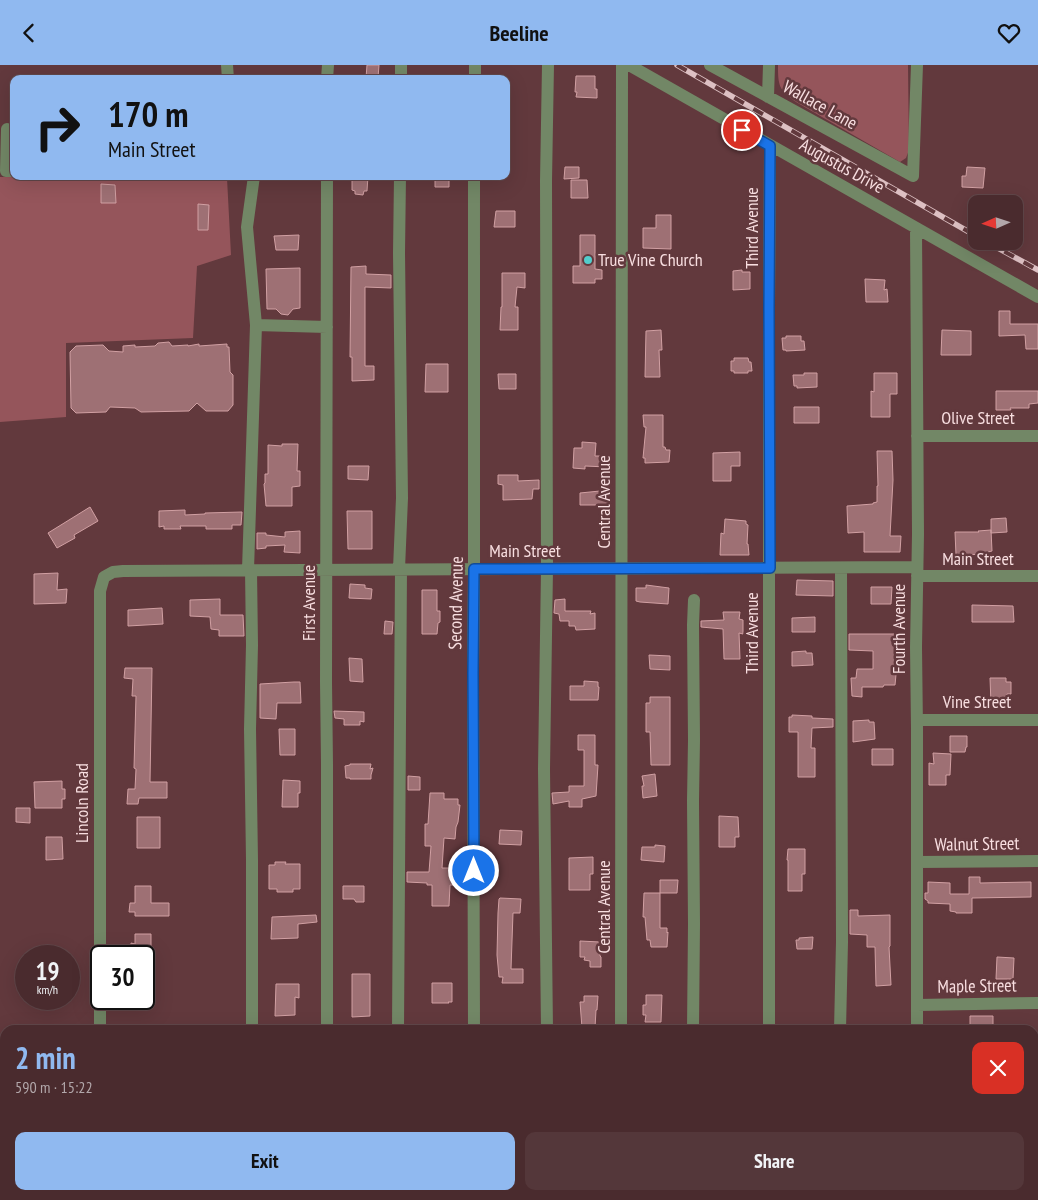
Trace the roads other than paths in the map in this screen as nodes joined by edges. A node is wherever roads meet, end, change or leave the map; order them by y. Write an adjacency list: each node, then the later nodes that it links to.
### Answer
1 (548, 65): 27 (street)
2 (622, 65): 22 (street, Central Avenue)
3 (629, 65): 9 (street, Augustus Drive)
4 (710, 65): 7 (street, Wallace Lane)
5 (769, 65): 7 (street)
6 (917, 65): 7 (street, Wallace Lane)
7 (768, 97)
8 (6, 129): 10 (street)
9 (770, 146): 15 (street, Augustus Drive); 23 (street, Third Avenue)
10 (6, 171)
11 (253, 180): 17 (street)
12 (328, 180): 18 (street, First Avenue)
13 (400, 180): 25 (street)
14 (474, 180): 26 (street, Second Avenue)
15 (916, 229): 16 (street, Augustus Drive); 20 (street, Fourth Avenue)
16 (1038, 297)
17 (256, 325): 18 (street); 28 (street)
18 (327, 327): 24 (street, First Avenue)
19 (1038, 435): 20 (street, Olive Street)
20 (918, 436): 29 (street, Fourth Avenue)
21 (841, 567): 23 (street, Main Street); 29 (street, Main Street); 48 (street)
22 (622, 568): 23 (street, Main Street); 27 (street, Main Street); 45 (street, Central Avenue)
23 (770, 568): 47 (street, Third Avenue)
24 (327, 569): 25 (street, Main Street); 28 (street, Main Street); 41 (street, First Avenue)
25 (400, 569): 26 (street, Main Street); 42 (street)
26 (474, 569): 27 (street, Main Street); 43 (street, Second Avenue)
27 (547, 569): 44 (street)
28 (250, 570): 31 (street, Main Street); 40 (street)
29 (917, 572): 30 (street, Main Street); 34 (street, Fourth Avenue)
30 (1038, 576)
31 (104, 577): 39 (street, Lincoln Road)
32 (694, 600): 46 (street)
33 (1038, 719): 34 (street, Vine Street)
34 (917, 720): 36 (street, Fourth Avenue)
35 (1038, 861): 36 (street, Walnut Street)
36 (917, 862): 38 (street, Fourth Avenue)
37 (1038, 1003): 38 (street, Maple Street)
38 (917, 1005): 49 (street, Fourth Avenue)
39 (100, 1025)
40 (252, 1025)
41 (327, 1025)
42 (398, 1025)
43 (474, 1025)
44 (547, 1025)
45 (621, 1025)
46 (693, 1025)
47 (769, 1025)
48 (840, 1025)
49 (917, 1025)

